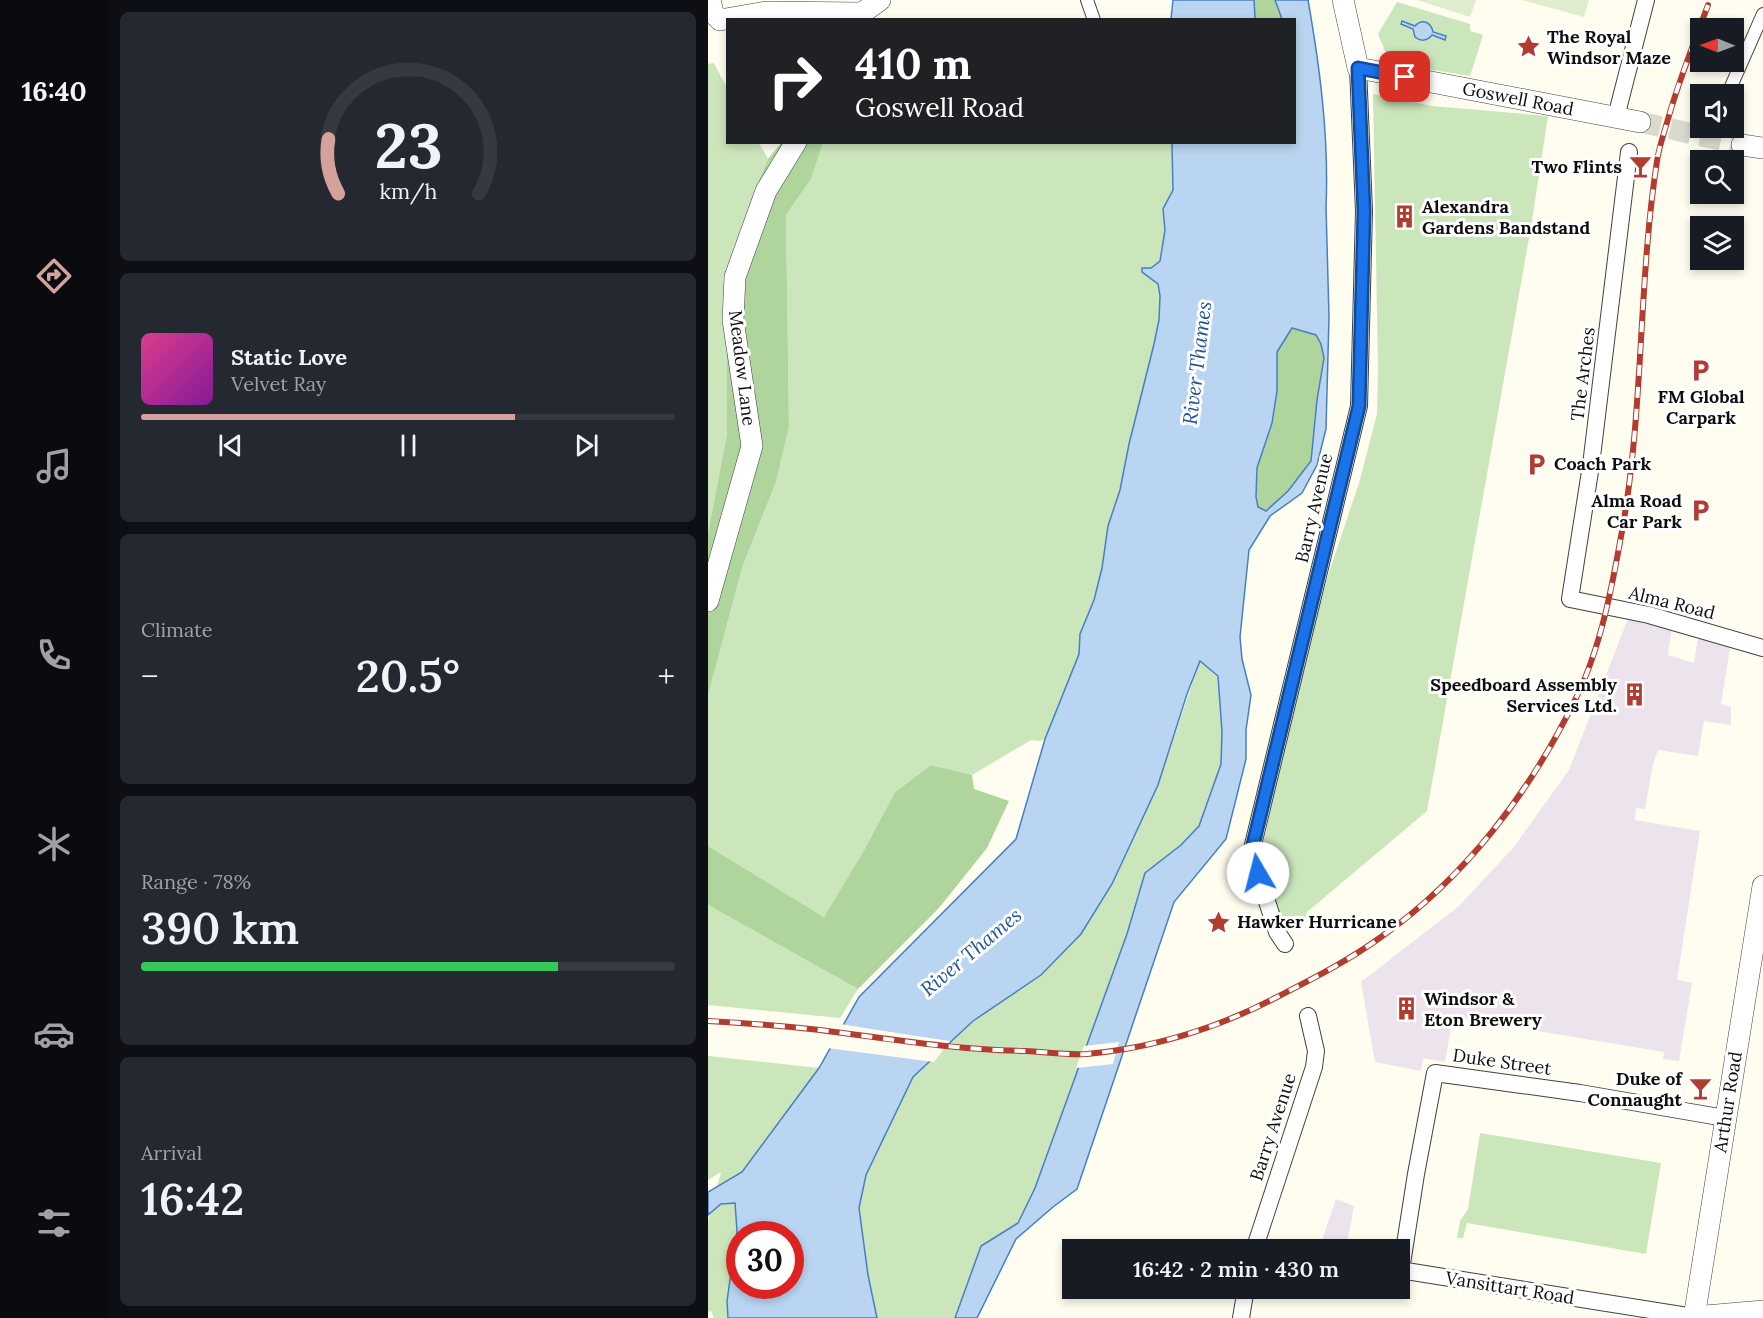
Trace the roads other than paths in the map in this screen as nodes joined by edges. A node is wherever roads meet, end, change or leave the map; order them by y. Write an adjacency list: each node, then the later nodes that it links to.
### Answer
1 (710, 0): 11 (street)
2 (880, 0): 8 (street)
3 (1088, 0): 10 (street)
4 (1343, 0): 12 (street)
5 (1646, 0): 14 (street)
6 (828, 6): 8 (street); 9 (street)
7 (1763, 14): 13 (street)
8 (863, 16)
9 (732, 18)
10 (1093, 18)
11 (726, 19)
12 (1358, 68): 14 (street, Goswell Road); 24 (street, Barry Avenue)
13 (1731, 84)
14 (1616, 117): 15 (street, Goswell Road)
15 (1640, 122)
16 (795, 144): 21 (street, Meadow Lane)
17 (1742, 145): 18 (street)
18 (1763, 148)
19 (1629, 152): 20 (street, The Arches)
20 (1570, 599): 22 (street, Alma Road)
21 (708, 601)
22 (1763, 648)
23 (1763, 886): 26 (street, Arthur Road)
24 (1285, 944)
25 (1308, 1016): 27 (street, Barry Avenue)
26 (1725, 1118): 28 (street, Duke Street); 33 (street, Arthur Road)
27 (1257, 1239)
28 (1405, 1239)
29 (1410, 1272): 33 (street, Vansittart Road)
30 (1244, 1299): 32 (street)
31 (1763, 1311): 33 (street, Vansittart Road)
32 (1241, 1318)
33 (1694, 1318)

